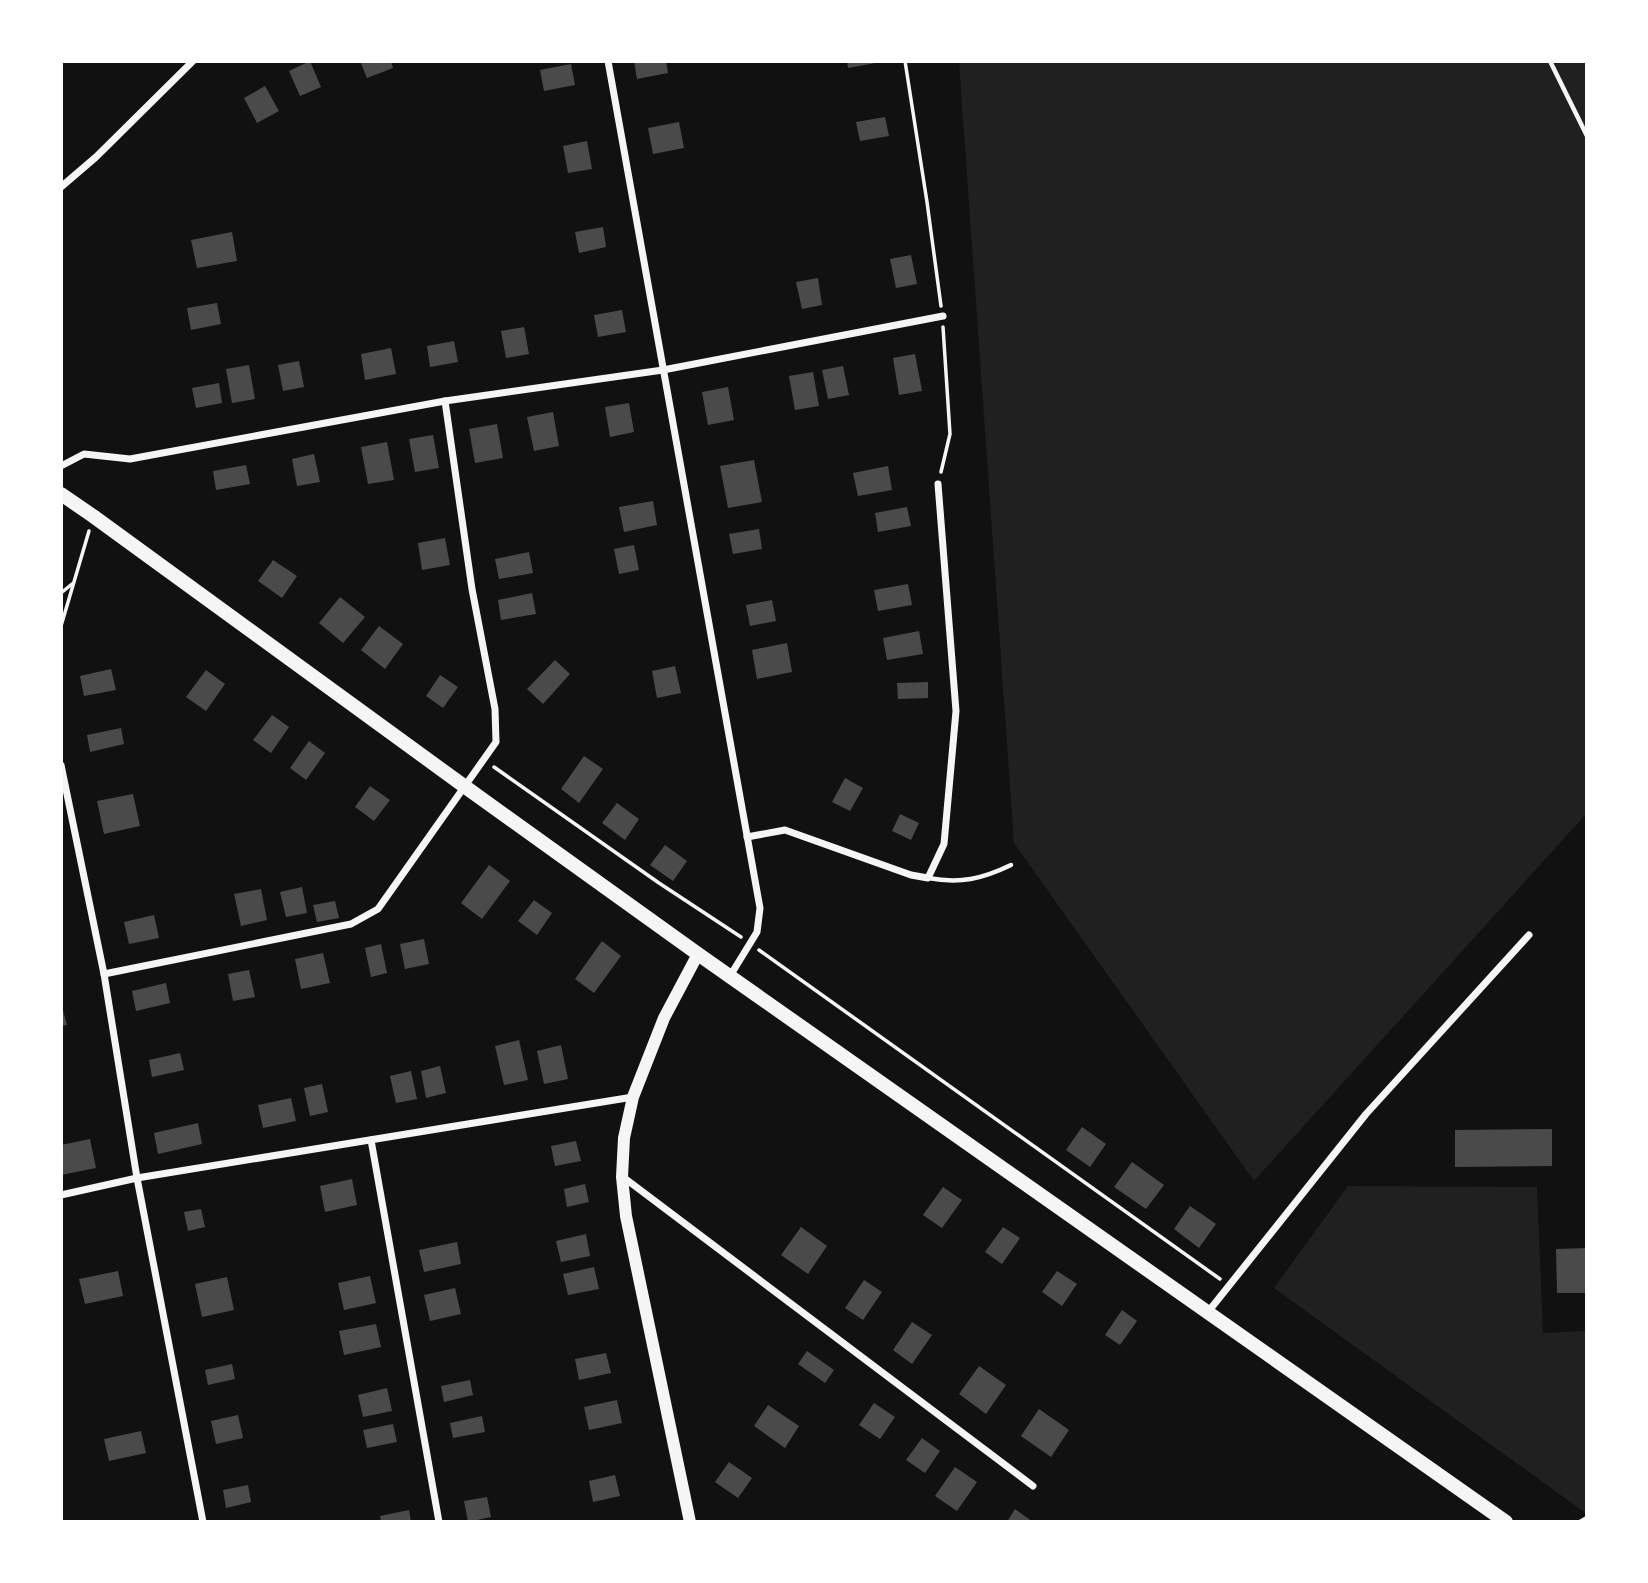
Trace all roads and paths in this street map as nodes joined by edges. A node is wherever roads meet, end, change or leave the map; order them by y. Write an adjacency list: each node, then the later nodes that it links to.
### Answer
1 (193, 61): 6 (street)
2 (608, 61): 8 (street)
3 (905, 61): 7 (path)
4 (1550, 61): 5 (lane)
5 (1587, 136)
6 (61, 187)
7 (943, 316): 8 (street); 11 (path)
8 (663, 370): 9 (street); 20 (street)
9 (445, 401): 10 (street); 17 (street)
10 (61, 466)
11 (938, 484): 22 (street)
12 (61, 494): 13 (main road)
13 (93, 516): 14 (path); 19 (main road)
14 (74, 583): 15 (path); 16 (path)
15 (61, 593)
16 (61, 626)
17 (484, 759): 19 (street); 24 (path)
18 (61, 765): 26 (street)
19 (464, 786): 25 (main road); 26 (street)
20 (747, 837): 22 (street); 24 (street)
21 (1011, 865): 22 (lane)
22 (928, 878)
23 (1529, 935): 33 (street)
24 (750, 944): 27 (street); 33 (path)
25 (698, 954): 27 (main road); 28 (street)
26 (104, 974): 31 (street)
27 (730, 976): 34 (main road)
28 (633, 1097): 29 (street); 30 (street)
29 (371, 1140): 31 (street); 38 (street)
30 (622, 1177): 35 (street); 39 (street)
31 (137, 1178): 32 (street); 37 (street)
32 (61, 1195)
33 (1229, 1286): 34 (street)
34 (1208, 1312): 40 (main road)
35 (1033, 1486)
36 (1587, 1518): 41 (lane)
37 (203, 1522)
38 (439, 1522)
39 (690, 1522)
40 (1506, 1522)
41 (1580, 1522)

